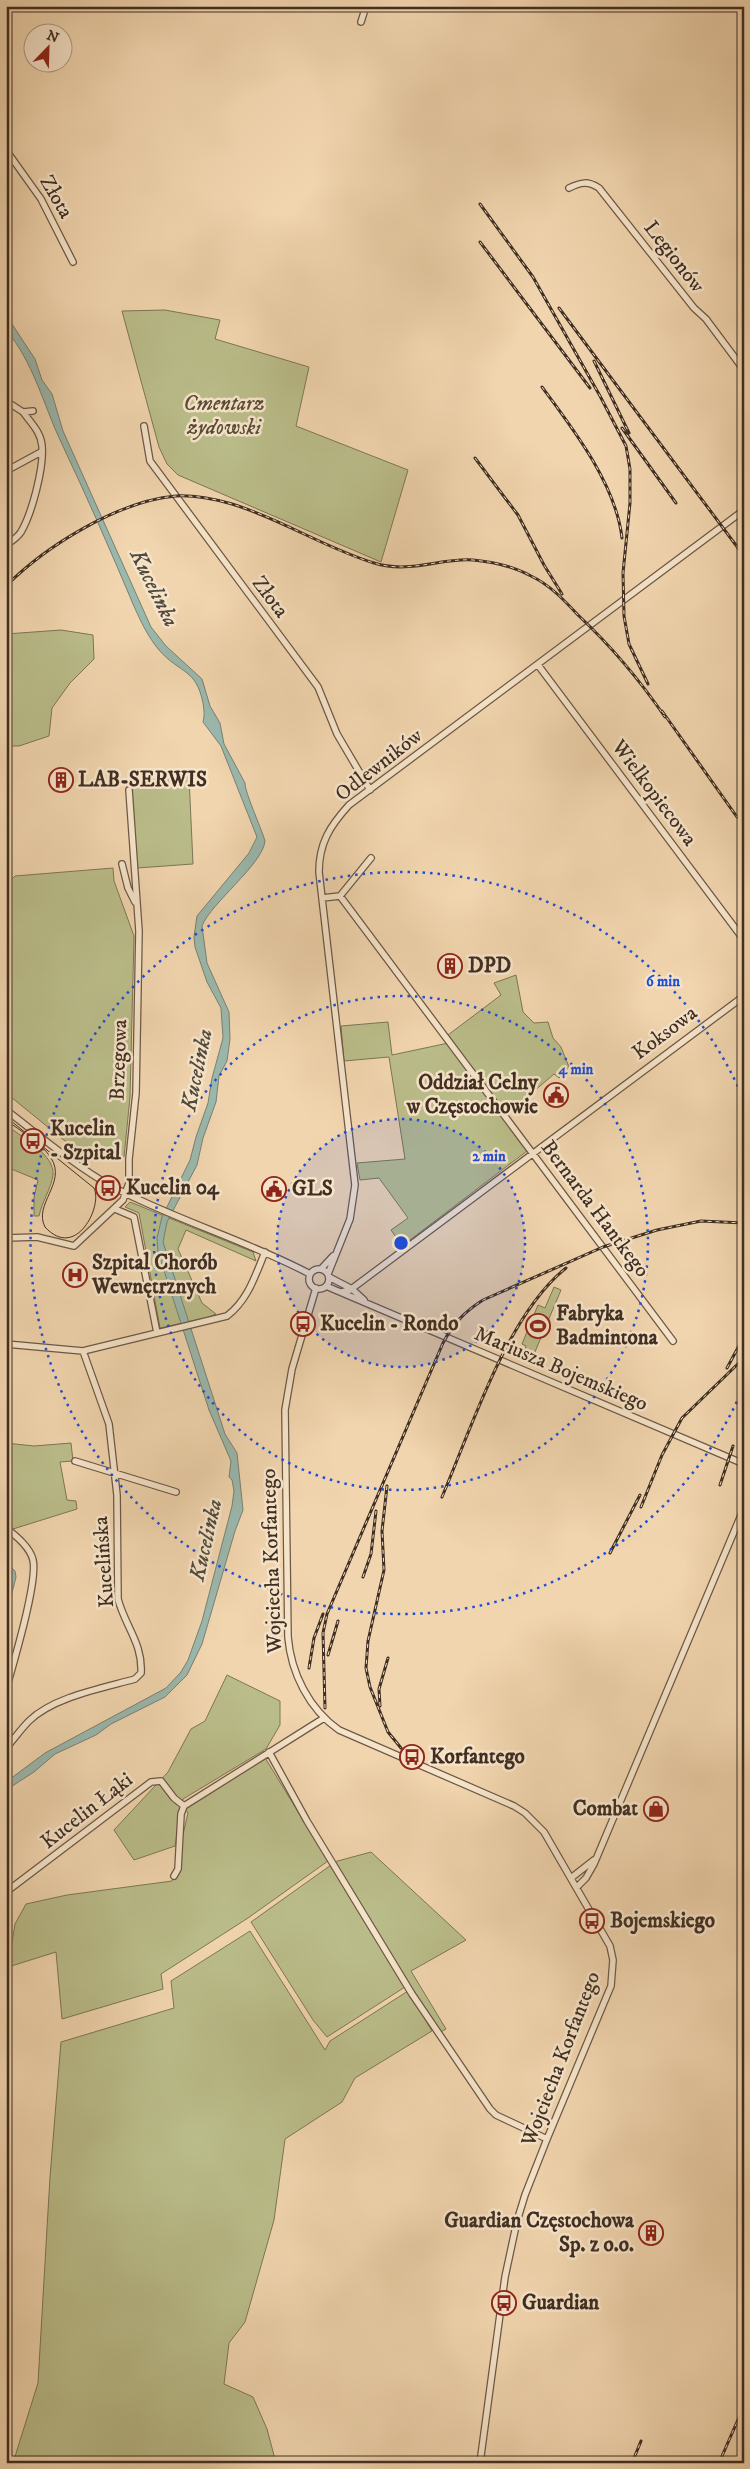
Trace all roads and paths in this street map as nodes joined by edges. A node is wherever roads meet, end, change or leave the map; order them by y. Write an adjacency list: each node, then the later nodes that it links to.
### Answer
1 (366, 6): 2 (street)
2 (361, 22)
3 (6, 150): 5 (street, Złota)
4 (569, 188): 6 (street, Legionów)
5 (73, 262)
6 (744, 370)
7 (6, 401): 9 (street)
8 (34, 411): 9 (street)
9 (23, 412): 11 (street)
10 (144, 426): 17 (street, Złota)
11 (41, 452): 12 (street); 14 (street)
12 (6, 471)
13 (744, 510): 15 (street, Odlewników)
14 (6, 545)
15 (538, 665): 17 (street, Odlewników); 23 (street, Wielkopiecowa)
16 (129, 790): 22 (street, Brzegowa)
17 (370, 790): 21 (street, Odlewników)
18 (371, 858): 20 (street)
19 (122, 864): 22 (street, Brzegowa)
20 (340, 896): 21 (street); 26 (street, Bernarda Hantkego)
21 (322, 898): 30 (street, Odlewników)
22 (137, 904): 27 (street, Brzegowa)
23 (744, 940)
24 (744, 996): 26 (street, Koksowa)
25 (6, 1110): 27 (street)
26 (533, 1152): 37 (street, Koksowa); 41 (street, Bernarda Hantkego)
27 (125, 1193): 28 (street, Brzegowa); 31 (street)
28 (115, 1209): 29 (street, Brzegowa); 40 (street)
29 (6, 1238)
30 (340, 1249): 32 (street, Odlewników); 34 (street, Odlewników)
31 (265, 1252): 33 (street); 40 (street)
32 (321, 1269): 33 (street); 34 (street)
33 (310, 1274): 36 (street)
34 (328, 1276): 35 (street); 37 (street, Mariusza Bojemskiego)
35 (326, 1286): 36 (street); 38 (street, Mariusza Bojemskiego)
36 (316, 1288): 51 (street, Wojciecha Korfantego)
37 (352, 1288): 38 (street, Koksowa); 39 (street, Mariusza Bojemskiego)
38 (342, 1292): 39 (street, Mariusza Bojemskiego)
39 (366, 1301): 45 (street, Mariusza Bojemskiego)
40 (157, 1333): 43 (street)
41 (673, 1341)
42 (6, 1344): 43 (street)
43 (83, 1351): 46 (street, Kucelińska)
44 (75, 1461): 46 (street)
45 (744, 1464)
46 (114, 1472): 47 (street); 52 (street, Kucelińska)
47 (176, 1492)
48 (744, 1508): 55 (street)
49 (6, 1528): 50 (street)
50 (6, 1690)
51 (324, 1718): 53 (street); 57 (street, Wojciecha Korfantego)
52 (6, 1748)
53 (269, 1752): 54 (street); 60 (street)
54 (184, 1806): 56 (street); 59 (street, Kucelin Łąki)
55 (598, 1854): 57 (street); 58 (street)
56 (174, 1876)
57 (571, 1878): 58 (street, Wojciecha Korfantego)
58 (577, 1887): 60 (street, Wojciecha Korfantego)
59 (6, 1892)
60 (547, 2140): 61 (street, Wojciecha Korfantego)
61 (480, 2463)

